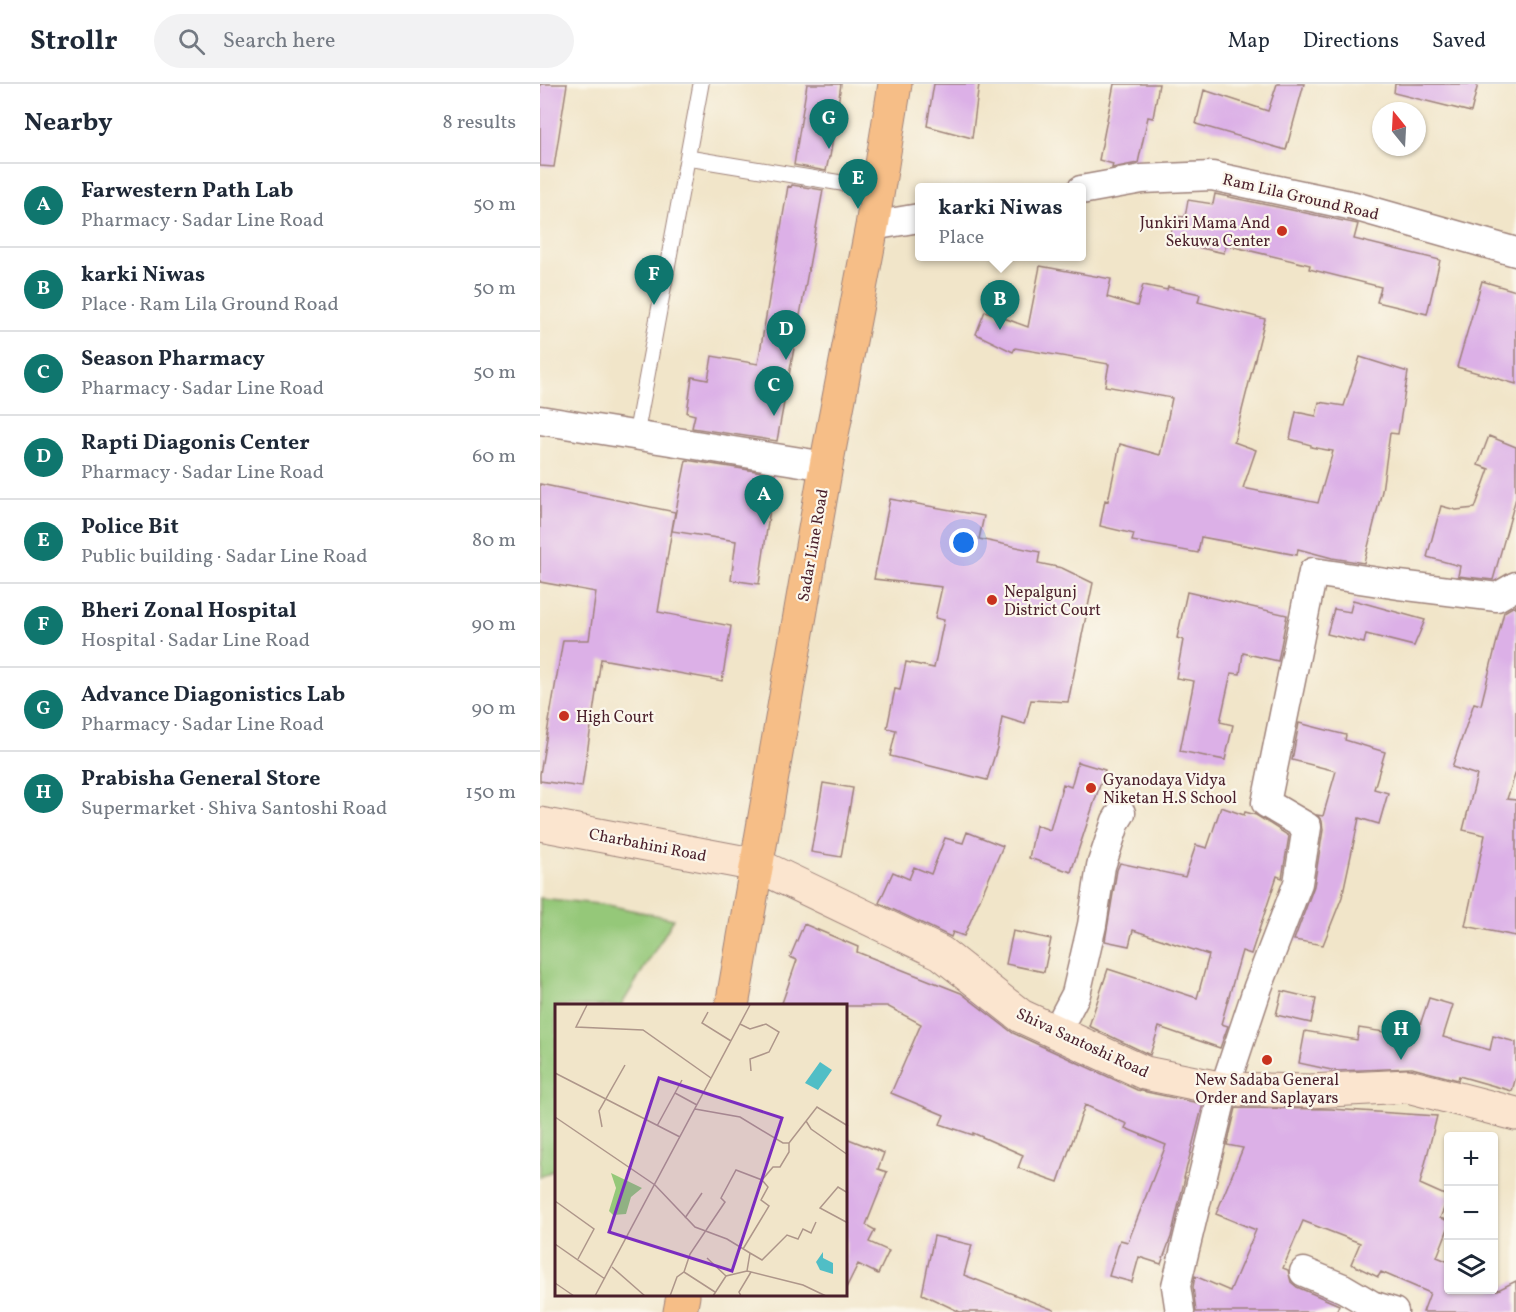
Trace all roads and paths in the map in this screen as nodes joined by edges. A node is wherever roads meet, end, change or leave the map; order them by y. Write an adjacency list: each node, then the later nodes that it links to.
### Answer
1 (701, 84): 3 (lane)
2 (895, 84): 4 (main road, Sadar Line Road)
3 (688, 158): 4 (lane); 10 (lane)
4 (878, 189): 7 (main road, Sadar Line Road)
5 (1086, 189): 8 (street, Ram Lila Ground Road)
6 (915, 219): 7 (street)
7 (872, 226): 11 (main road, Sadar Line Road)
8 (1516, 252)
9 (540, 420): 10 (street)
10 (636, 435): 11 (street)
11 (826, 466): 15 (main road, Sadar Line Road)
12 (1516, 586): 18 (street)
13 (1120, 813): 17 (street)
14 (540, 824): 15 (main road, Charbahini Road)
15 (757, 865): 16 (main road, Sadar Line Road); 17 (main road, Shiva Santoshi Road)
16 (732, 1004)
17 (1056, 1032): 18 (main road, Shiva Santoshi Road)
18 (1224, 1089): 19 (main road, Shiva Santoshi Road); 23 (street)
19 (1516, 1114)
20 (1304, 1272): 24 (street)
21 (683, 1297): 22 (main road)
22 (680, 1312)
23 (1180, 1312)
24 (1394, 1312)

